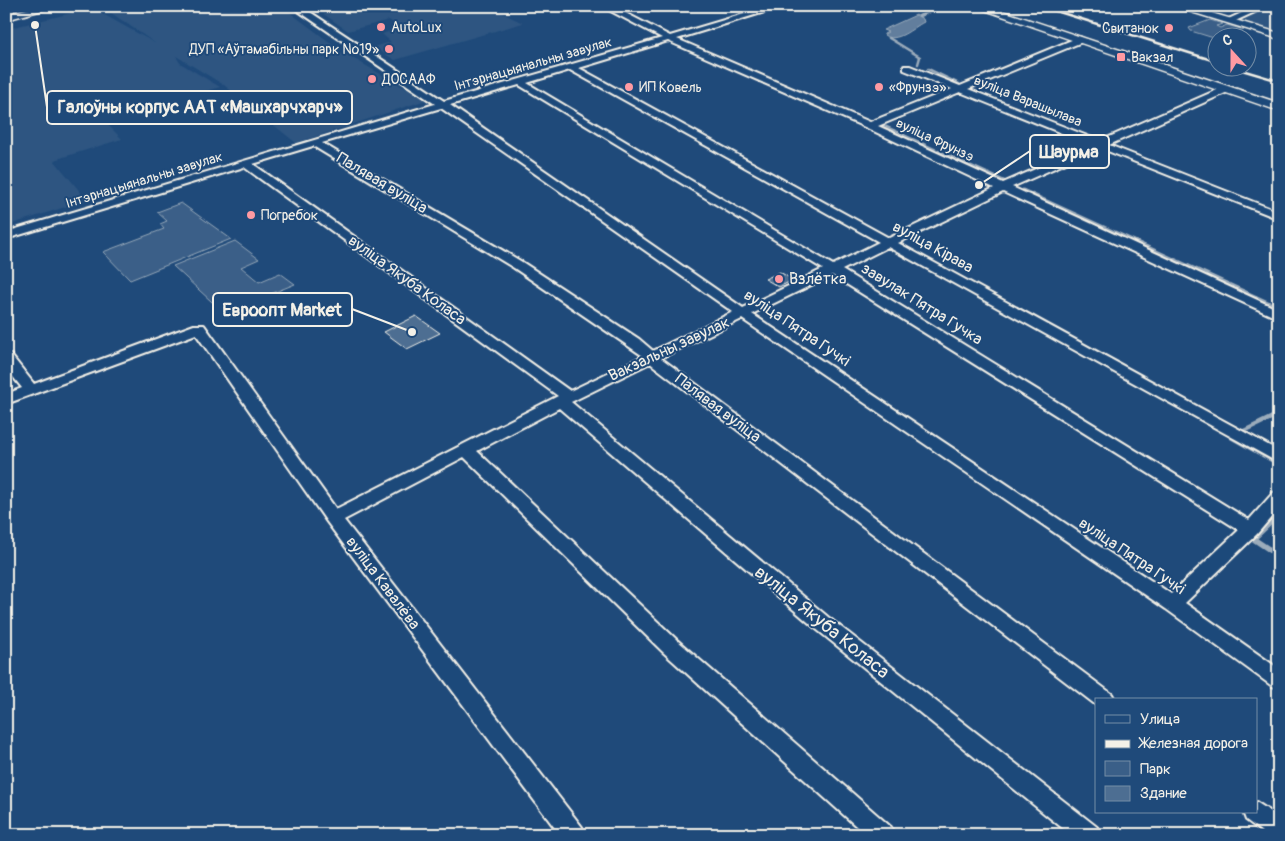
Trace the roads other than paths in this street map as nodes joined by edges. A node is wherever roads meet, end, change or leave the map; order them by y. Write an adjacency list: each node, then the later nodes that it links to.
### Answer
1 (52, 6): 8 (main road)
2 (295, 6): 18 (street, вуліца Пятра Гучкі)
3 (605, 6): 11 (street, вуліца Фрунзэ)
4 (777, 6): 11 (street, Інтэрнацыянальны завулак)
5 (978, 6): 12 (main road)
6 (1176, 6): 9 (main road)
7 (1264, 6): 9 (street)
8 (6, 17)
9 (1228, 21): 10 (main road)
10 (1279, 36)
11 (670, 39): 13 (street, Інтэрнацыянальны завулак); 20 (street, вуліца Фрунзэ)
12 (1079, 40): 16 (street); 17 (main road)
13 (571, 67): 15 (street, Інтэрнацыянальны завулак); 27 (street, вуліца Кірава)
14 (907, 68): 16 (street, вуліца Варашылава)
15 (520, 82): 18 (street, Інтэрнацыянальны завулак); 28 (street, завулак Пятра Гучка)
16 (961, 88): 20 (street); 22 (street, вуліца Варашылава)
17 (1227, 89): 19 (main road); 22 (street, Вакзальны завулак)
18 (442, 104): 21 (street, Інтэрнацыянальны завулак); 29 (street, вуліца Пятра Гучкі)
19 (1279, 107)
20 (870, 126): 24 (street, вуліца Фрунзэ)
21 (314, 142): 23 (street, Інтэрнацыянальны завулак); 31 (street, Палявая вуліца)
22 (1100, 144): 24 (street, Вакзальны завулак); 25 (street, вуліца Варашылава)
23 (245, 163): 26 (street, Інтэрнацыянальны завулак); 35 (street, вуліца Якуба Коласа)
24 (1004, 187): 27 (street, Вакзальны завулак); 30 (street, вуліца Фрунзэ)
25 (1279, 216)
26 (6, 236)
27 (891, 242): 28 (street, Вакзальны завулак); 37 (street, вуліца Кірава)
28 (833, 270): 29 (street, Вакзальны завулак); 40 (street, завулак Пятра Гучка)
29 (744, 314): 31 (street, Вакзальны завулак); 41 (street, вуліца Пятра Гучкі)
30 (1279, 315)
31 (651, 357): 35 (street, Вакзальны завулак); 43 (street, Палявая вуліца)
32 (6, 358): 33 (street)
33 (30, 390): 34 (street); 39 (street, вуліца Кавалёва)
34 (6, 399)
35 (565, 400): 36 (street, Вакзальны завулак); 48 (street, вуліца Якуба Коласа)
36 (466, 450): 39 (street, Вакзальны завулак); 47 (street)
37 (1279, 458)
38 (1279, 498): 40 (street)
39 (333, 518): 46 (street, вуліца Кавалёва)
40 (1251, 529): 41 (street)
41 (1172, 604): 42 (street, вуліца Пятра Гучкі)
42 (1279, 680)
43 (1101, 698)
44 (1257, 814): 45 (street)
45 (1279, 831)
46 (574, 835)
47 (883, 835)
48 (1089, 835)

